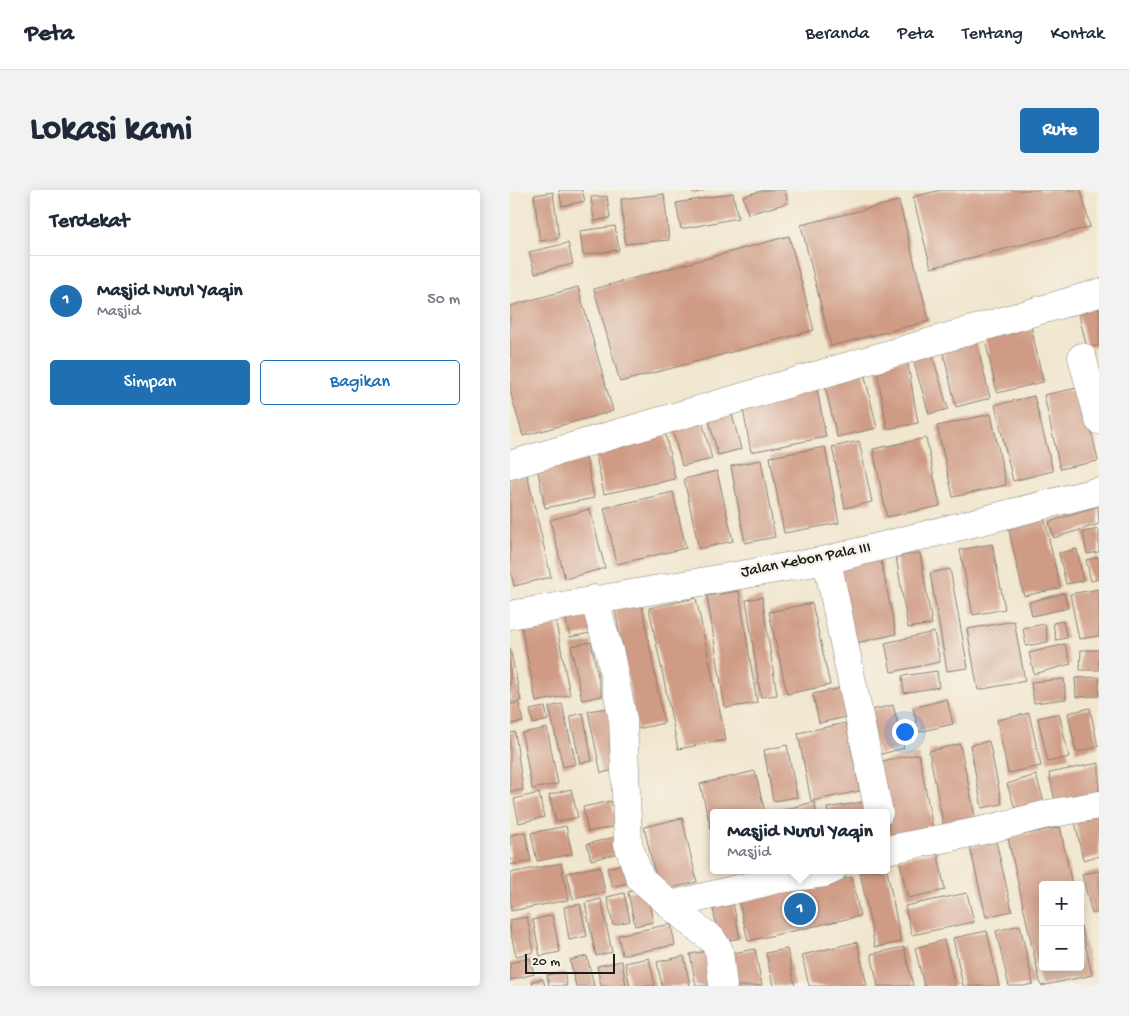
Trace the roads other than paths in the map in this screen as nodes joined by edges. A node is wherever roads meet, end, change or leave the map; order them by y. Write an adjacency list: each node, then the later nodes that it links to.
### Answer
1 (1099, 293): 4 (street)
2 (1082, 357): 3 (street)
3 (1099, 420)
4 (510, 465)
5 (1099, 490): 6 (street, Jalan Kebon Pala III)
6 (827, 560): 7 (street, Jalan Kebon Pala III); 10 (street)
7 (594, 599): 8 (street, Jalan Kebon Pala III); 13 (street)
8 (510, 615)
9 (1099, 805): 11 (street)
10 (878, 809)
11 (890, 849)
12 (817, 874): 13 (street)
13 (670, 905): 14 (street)
14 (723, 986)

